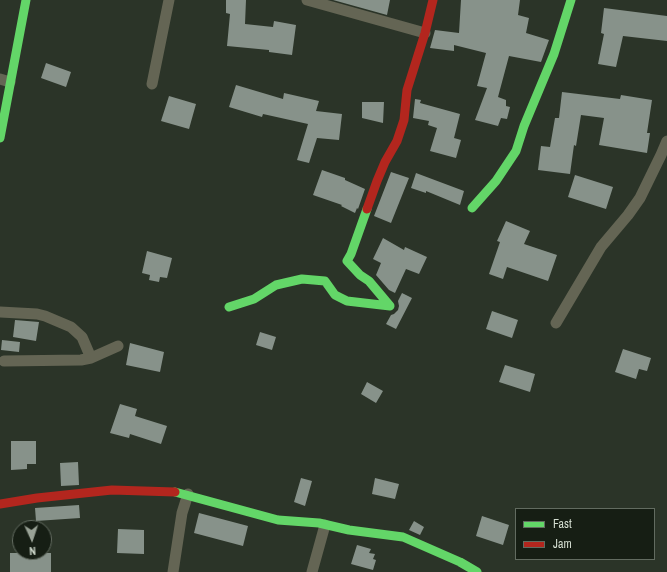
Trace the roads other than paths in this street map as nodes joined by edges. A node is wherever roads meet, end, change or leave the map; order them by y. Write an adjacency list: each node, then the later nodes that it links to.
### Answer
1 (26, 0): 7 (street)
2 (169, 0): 8 (street)
3 (307, 0): 6 (street)
4 (433, 0): 6 (street)
5 (571, 0): 11 (street)
6 (425, 33): 12 (street)
7 (5, 81): 9 (street)
8 (152, 84)
9 (0, 138)
10 (667, 141): 14 (street)
11 (472, 208)
12 (229, 307)
13 (0, 312): 16 (street)
14 (556, 323)
15 (118, 346): 16 (street)
16 (91, 358): 17 (street)
17 (4, 361)
18 (188, 494): 19 (street); 20 (street); 21 (street)
19 (0, 504)
20 (325, 524): 22 (street); 23 (street)
21 (174, 572)
22 (312, 572)
23 (476, 572)

